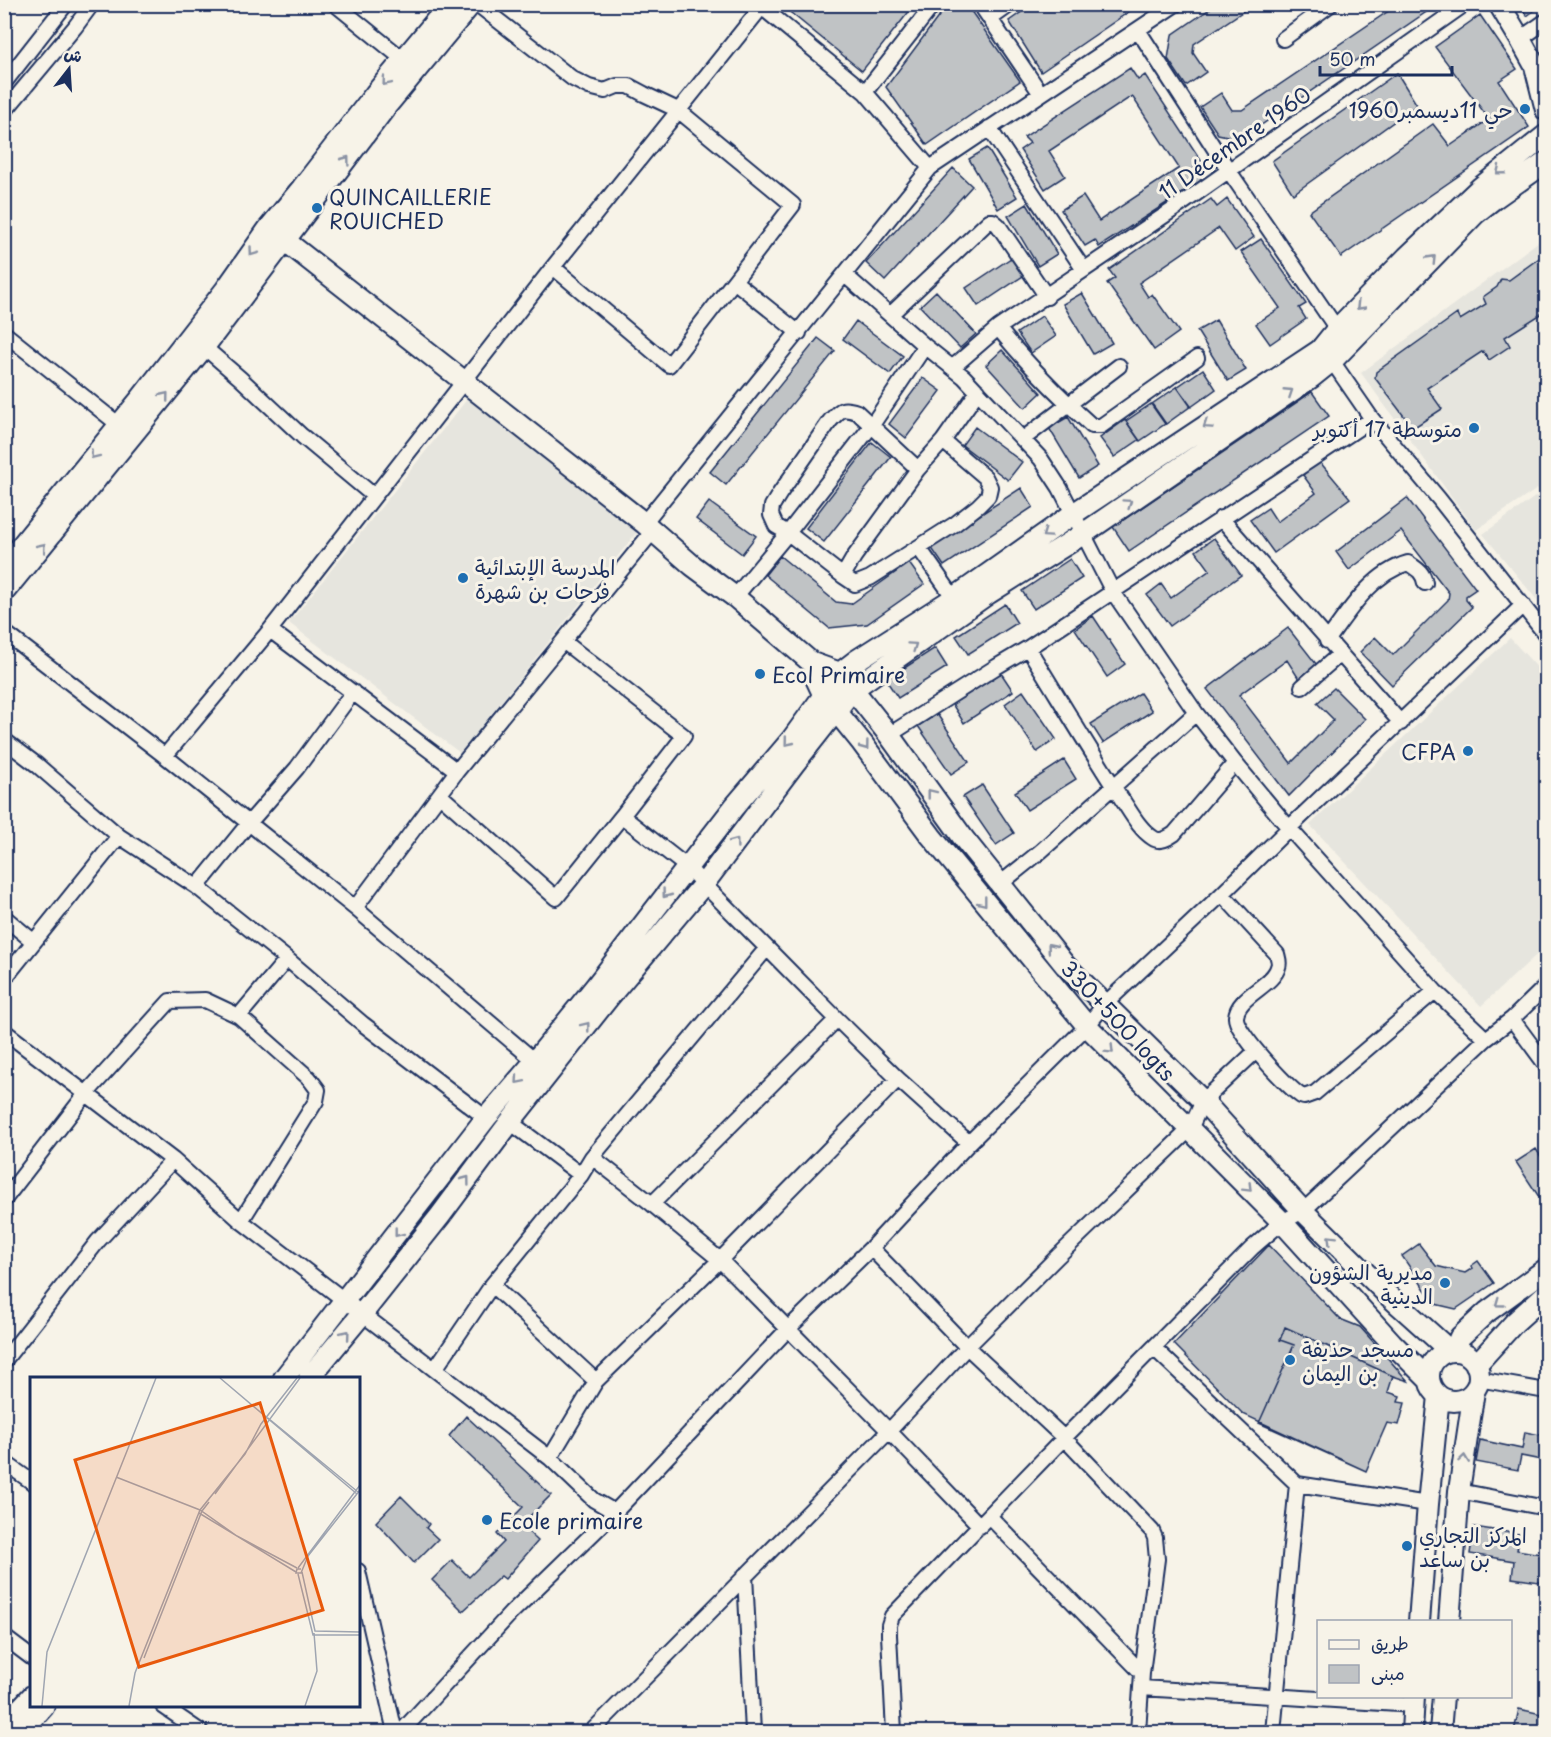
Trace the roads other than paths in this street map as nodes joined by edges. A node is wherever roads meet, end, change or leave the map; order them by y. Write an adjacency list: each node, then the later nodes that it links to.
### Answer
1 (66, 4): 21 (street)
2 (92, 4): 27 (street)
3 (335, 4): 20 (street)
4 (450, 4): 20 (street)
5 (471, 4): 34 (street, one-way to 5)
6 (477, 4): 25 (street)
7 (934, 4): 23 (street)
8 (980, 4): 15 (street)
9 (1011, 4): 15 (street)
10 (1176, 4): 17 (street)
11 (1331, 4): 18 (street)
12 (1465, 4): 32 (street, 11 Décembre 1960)
13 (1499, 4): 19 (street)
14 (761, 6): 23 (street); 25 (street)
15 (990, 19): 24 (street)
16 (1546, 21): 19 (street)
17 (1138, 30): 24 (street); 32 (street)
18 (1283, 39)
19 (1520, 39): 22 (street)
20 (404, 60): 33 (street, one-way to 33)
21 (4, 83)
22 (1542, 86): 26 (street)
23 (865, 92): 31 (street)
24 (1041, 94): 28 (street)
25 (678, 110): 35 (street); 38 (street)
26 (1546, 110)
27 (4, 112)
28 (989, 128): 31 (street); 36 (street)
29 (1546, 135): 42 (street, one-way to 42)
30 (1546, 162): 47 (street, one-way to 30)
31 (930, 168): 37 (street)
32 (1229, 171): 36 (street, 11 Décembre 1960); 42 (street)
33 (269, 228): 34 (street); 55 (street, one-way to 55)
34 (286, 241): 46 (street); 51 (street)
35 (553, 267): 38 (street); 51 (street)
36 (1084, 270): 39 (street, 11 Décembre 1960)
37 (845, 275): 40 (street); 44 (street)
38 (734, 281): 44 (street)
39 (1047, 297): 40 (street); 41 (street, 11 Décembre 1960)
40 (890, 315): 45 (street)
41 (998, 328): 50 (street, 11 Décembre 1960); 53 (street)
42 (1337, 329): 47 (street)
43 (4, 333): 55 (street)
44 (799, 333): 63 (street)
45 (925, 346): 50 (street); 56 (street)
46 (204, 347): 60 (street); 70 (street, one-way to 46)
47 (1326, 355): 54 (street); 61 (street, one-way to 61); 65 (street, one-way to 47)
48 (1197, 358): 53 (street)
49 (1119, 366): 53 (street)
50 (953, 367): 52 (street)
51 (464, 382): 60 (street); 63 (street)
52 (978, 391): 57 (street); 58 (street)
53 (1070, 404): 57 (street)
54 (1372, 419): 62 (street); 74 (street)
55 (118, 424): 67 (street, one-way to 67)
56 (872, 425): 59 (street); 64 (street); 64 (street)
57 (1023, 439): 61 (street)
58 (943, 441): 59 (street); 66 (street)
59 (918, 470): 68 (street)
60 (374, 496): 75 (street)
61 (1073, 514): 65 (street); 73 (street, one-way to 73)
62 (1221, 518): 71 (street); 79 (street)
63 (648, 527): 72 (street); 78 (street)
64 (788, 533): 68 (street); 72 (street)
65 (1083, 534): 71 (street); 83 (street, one-way to 65)
66 (919, 548): 68 (street); 73 (street)
67 (4, 567)
68 (843, 576)
69 (1425, 582): 79 (street)
70 (4, 592)
71 (1113, 592): 80 (street); 87 (street)
72 (735, 597): 82 (street)
73 (954, 598): 83 (street)
74 (1523, 605): 77 (street); 88 (street)
75 (270, 630): 85 (street); 91 (street)
76 (4, 632): 91 (street)
77 (1546, 635)
78 (563, 641): 93 (street); 96 (street)
79 (1327, 641): 81 (street)
80 (1028, 648): 89 (street); 94 (street)
81 (1340, 654): 84 (street); 88 (street)
82 (812, 663): 83 (street); 86 (street, 330+500 logts)
83 (847, 681): 86 (street); 89 (street)
84 (1302, 687)
85 (353, 693): 93 (street); 97 (street)
86 (830, 703): 100 (street, one-way to 100); 102 (street, one-way to 86); 117 (street, 330+500 logts, one-way to 117)
87 (1196, 713): 92 (street); 94 (street)
88 (1401, 723): 98 (street)
89 (889, 735): 101 (street, one-way to 89)
90 (4, 740): 99 (street)
91 (165, 756): 97 (street)
92 (1235, 763): 94 (street); 98 (street)
93 (458, 771): 95 (street)
94 (1113, 785): 101 (street)
95 (440, 795): 96 (street); 105 (street)
96 (622, 816): 100 (street)
97 (249, 823): 103 (street); 105 (street)
98 (1289, 828): 104 (street); 112 (street)
99 (119, 836): 103 (street); 107 (street)
100 (687, 867): 102 (street); 121 (street, one-way to 121)
101 (999, 884): 113 (street, one-way to 101)
102 (703, 885): 108 (street); 127 (street, one-way to 102)
103 (197, 887): 109 (street)
104 (1222, 894): 113 (street); 120 (street)
105 (356, 908): 121 (street)
106 (4, 917): 107 (street)
107 (34, 942): 110 (street)
108 (767, 948): 115 (street); 130 (street)
109 (287, 959): 114 (street); 126 (street)
110 (4, 979)
111 (1546, 986): 116 (street)
112 (1435, 991): 119 (street); 120 (street)
113 (1105, 1004): 117 (street); 125 (street)
114 (239, 1016): 124 (street); 136 (street)
115 (837, 1019): 123 (street); 134 (street)
116 (1512, 1019): 119 (street); 122 (street)
117 (1086, 1026): 128 (street, 330+500 logts, one-way to 128); 129 (street)
118 (4, 1031): 124 (street)
119 (1486, 1039): 135 (street)
120 (1256, 1051): 125 (street)
121 (536, 1061): 126 (street, one-way to 126)
122 (1546, 1065)
123 (898, 1079): 129 (street); 139 (street)
124 (85, 1095): 131 (street); 133 (street)
125 (1203, 1101): 128 (street); 135 (street)
126 (486, 1118): 143 (street, one-way to 143)
127 (510, 1122): 132 (street); 144 (street, one-way to 127)
128 (1190, 1129): 137 (street, 330+500 logts, one-way to 137); 146 (street)
129 (969, 1143): 138 (street)
130 (592, 1157): 132 (street); 134 (street)
131 (172, 1160): 136 (street); 149 (street)
132 (580, 1175): 141 (street)
133 (4, 1200)
134 (652, 1204): 139 (street)
135 (1303, 1211): 137 (street); 148 (street, one-way to 135)
136 (242, 1221): 143 (street)
137 (1282, 1222): 147 (street); 155 (street, 330+500 logts)
138 (871, 1248): 145 (street); 146 (street)
139 (720, 1260): 145 (street); 154 (street)
140 (1546, 1269): 148 (street, one-way to 148)
141 (492, 1285): 150 (street); 154 (street)
142 (1546, 1294): 153 (street)
143 (345, 1300): 144 (street); 151 (street)
144 (362, 1314): 150 (street); 152 (street, one-way to 144)
145 (789, 1328): 157 (street); 166 (street)
146 (967, 1347): 157 (street); 158 (street)
147 (1154, 1348): 158 (street); 162 (street)
148 (1452, 1351): 153 (street); 155 (street)
149 (4, 1361)
150 (435, 1369): 159 (street)
151 (286, 1377)
152 (312, 1377)
153 (1476, 1378): 155 (street); 156 (street); 163 (street, one-way to 153)
154 (596, 1381): 159 (street)
155 (1434, 1388): 164 (street)
156 (1546, 1391)
157 (889, 1431): 167 (street); 168 (street)
158 (1064, 1438): 167 (street); 174 (street)
159 (550, 1458): 166 (street)
160 (4, 1462): 161 (street)
161 (30, 1481)
162 (1297, 1484): 164 (street); 176 (street)
163 (1459, 1491): 165 (street); 171 (street)
164 (1428, 1504): 170 (street)
165 (1546, 1509)
166 (615, 1512): 188 (street)
167 (985, 1521): 174 (street); 191 (street)
168 (745, 1575): 189 (street); 190 (street)
169 (360, 1580): 187 (street)
170 (1419, 1620)
171 (1449, 1620)
172 (4, 1637): 173 (street)
173 (30, 1656)
174 (1142, 1673): 175 (street)
175 (1141, 1688): 176 (street); 192 (street)
176 (1277, 1696): 177 (street); 193 (street)
177 (1317, 1697)
178 (30, 1698): 184 (street)
179 (1332, 1698): 181 (street)
180 (1443, 1698): 195 (street)
181 (1414, 1701): 194 (street)
182 (43, 1707): 185 (street)
183 (164, 1707): 186 (street)
184 (4, 1726)
185 (21, 1732)
186 (201, 1732)
187 (395, 1732)
188 (401, 1732)
189 (591, 1732)
190 (753, 1732)
191 (894, 1732)
192 (1138, 1732)
193 (1273, 1732)
194 (1412, 1732)
195 (1440, 1732)

